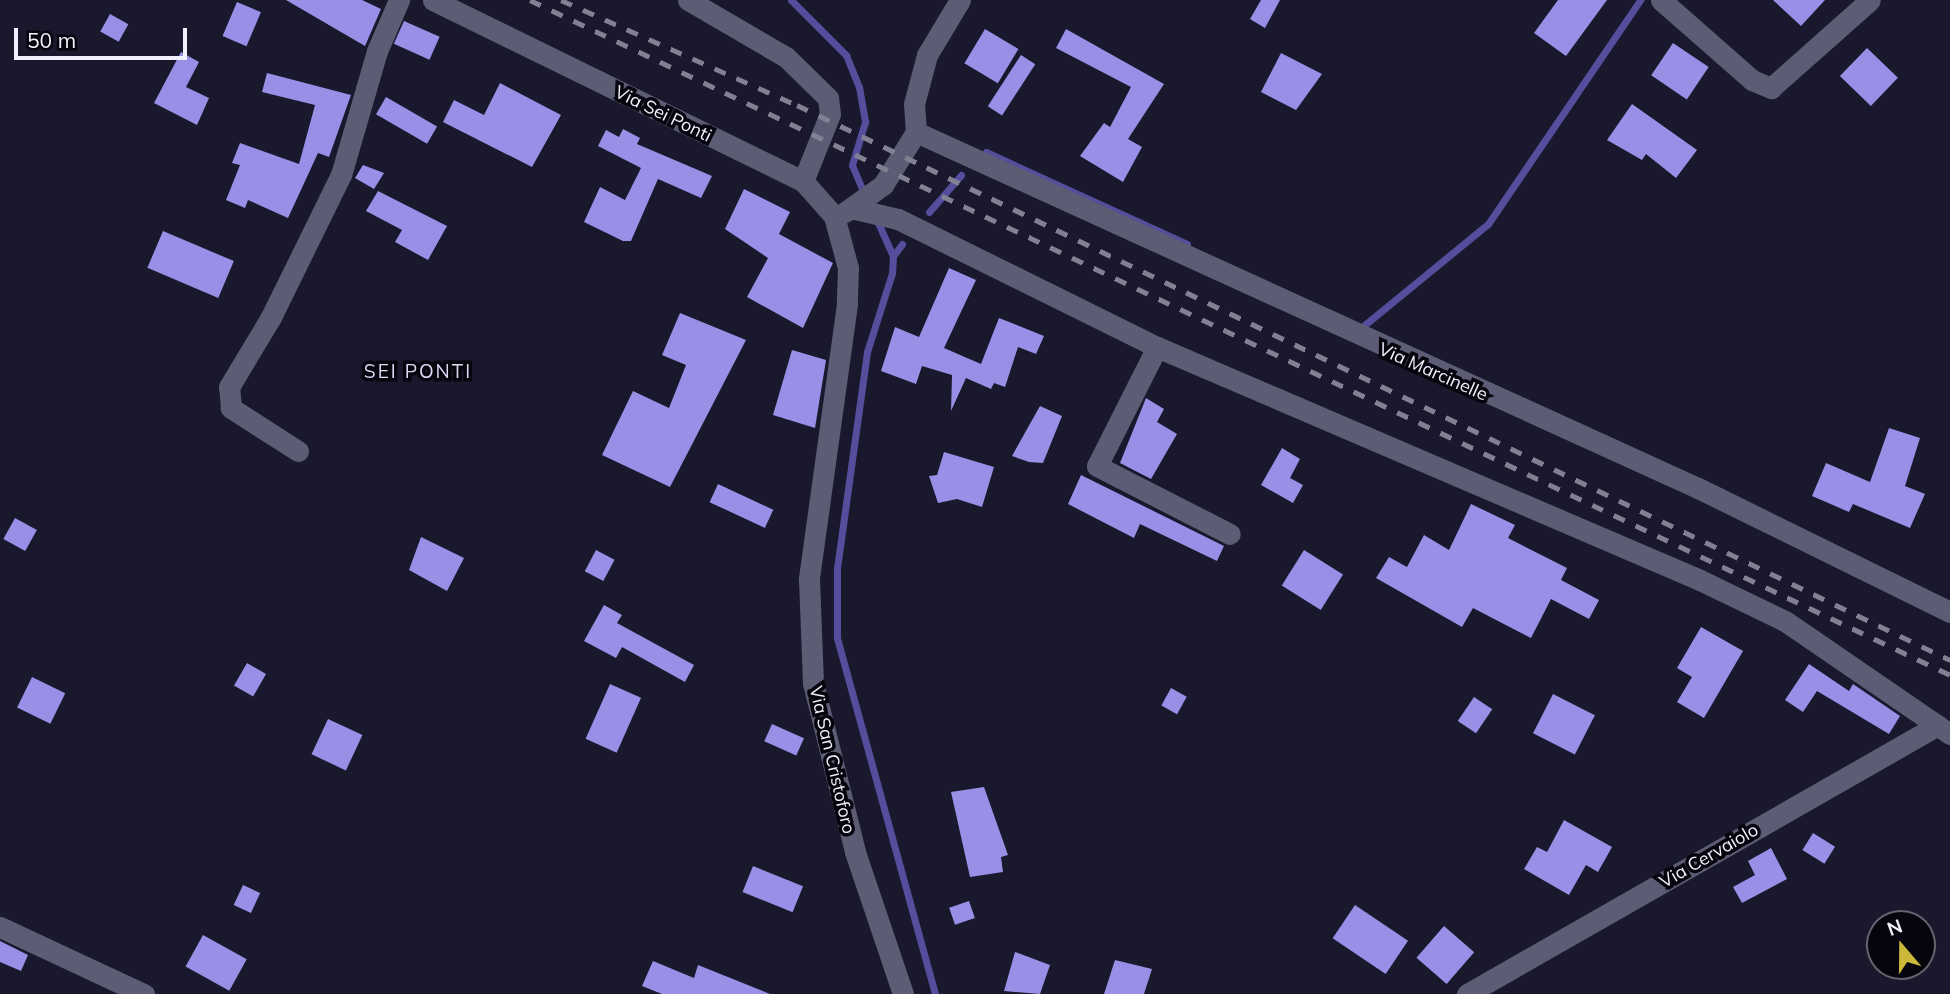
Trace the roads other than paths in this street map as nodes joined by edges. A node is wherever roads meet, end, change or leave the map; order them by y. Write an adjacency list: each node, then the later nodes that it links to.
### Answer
1 (399, 0): 13 (street)
2 (433, 0): 8 (street, Via Sei Ponti)
3 (688, 0): 8 (street)
4 (960, 0): 7 (street)
5 (1661, 0): 6 (street)
6 (1870, 0)
7 (916, 132): 9 (street); 15 (street, Via Marcinelle)
8 (803, 181): 10 (street, Via Sei Ponti)
9 (855, 209): 10 (street); 12 (street)
10 (834, 216): 11 (street, Via Sei Ponti)
11 (848, 268): 19 (street, Via San Cristoforo)
12 (1157, 347): 14 (street); 16 (street)
13 (298, 451)
14 (1230, 534)
15 (1950, 612)
16 (1944, 730): 20 (street, Via Cervaiolo)
17 (0, 927): 18 (street)
18 (144, 994)
19 (903, 994)
20 (1467, 994)

